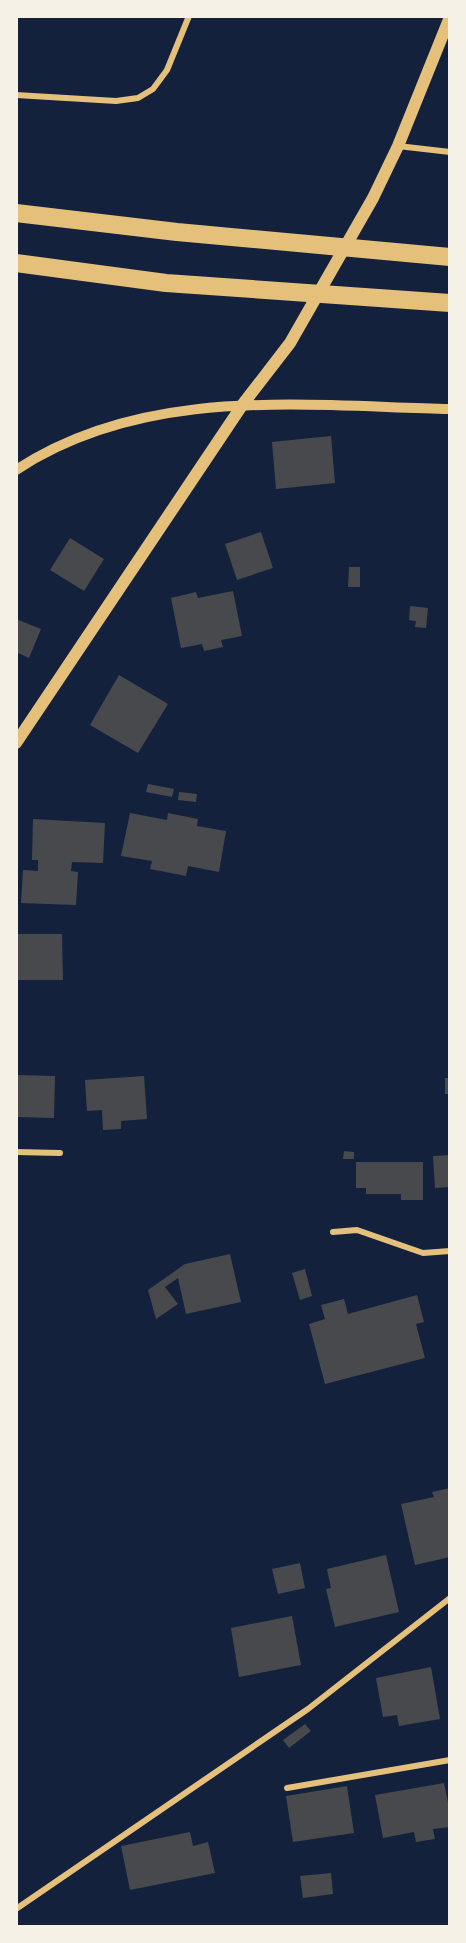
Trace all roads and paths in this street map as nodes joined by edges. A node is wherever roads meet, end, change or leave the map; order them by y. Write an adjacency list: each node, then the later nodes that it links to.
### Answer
1 (189, 16): 3 (street)
2 (450, 17): 4 (main road)
3 (16, 95)
4 (398, 146): 5 (street); 10 (main road)
5 (450, 152)
6 (16, 213): 7 (highway)
7 (450, 257)
8 (16, 263): 9 (highway)
9 (450, 303)
10 (243, 404): 11 (street); 12 (street); 13 (main road)
11 (450, 409)
12 (16, 470)
13 (16, 743)
14 (16, 1152): 15 (street)
15 (60, 1153)
16 (333, 1232): 17 (street)
17 (450, 1251)
18 (450, 1598): 21 (street)
19 (450, 1760): 20 (street)
20 (287, 1788)
21 (16, 1909)

